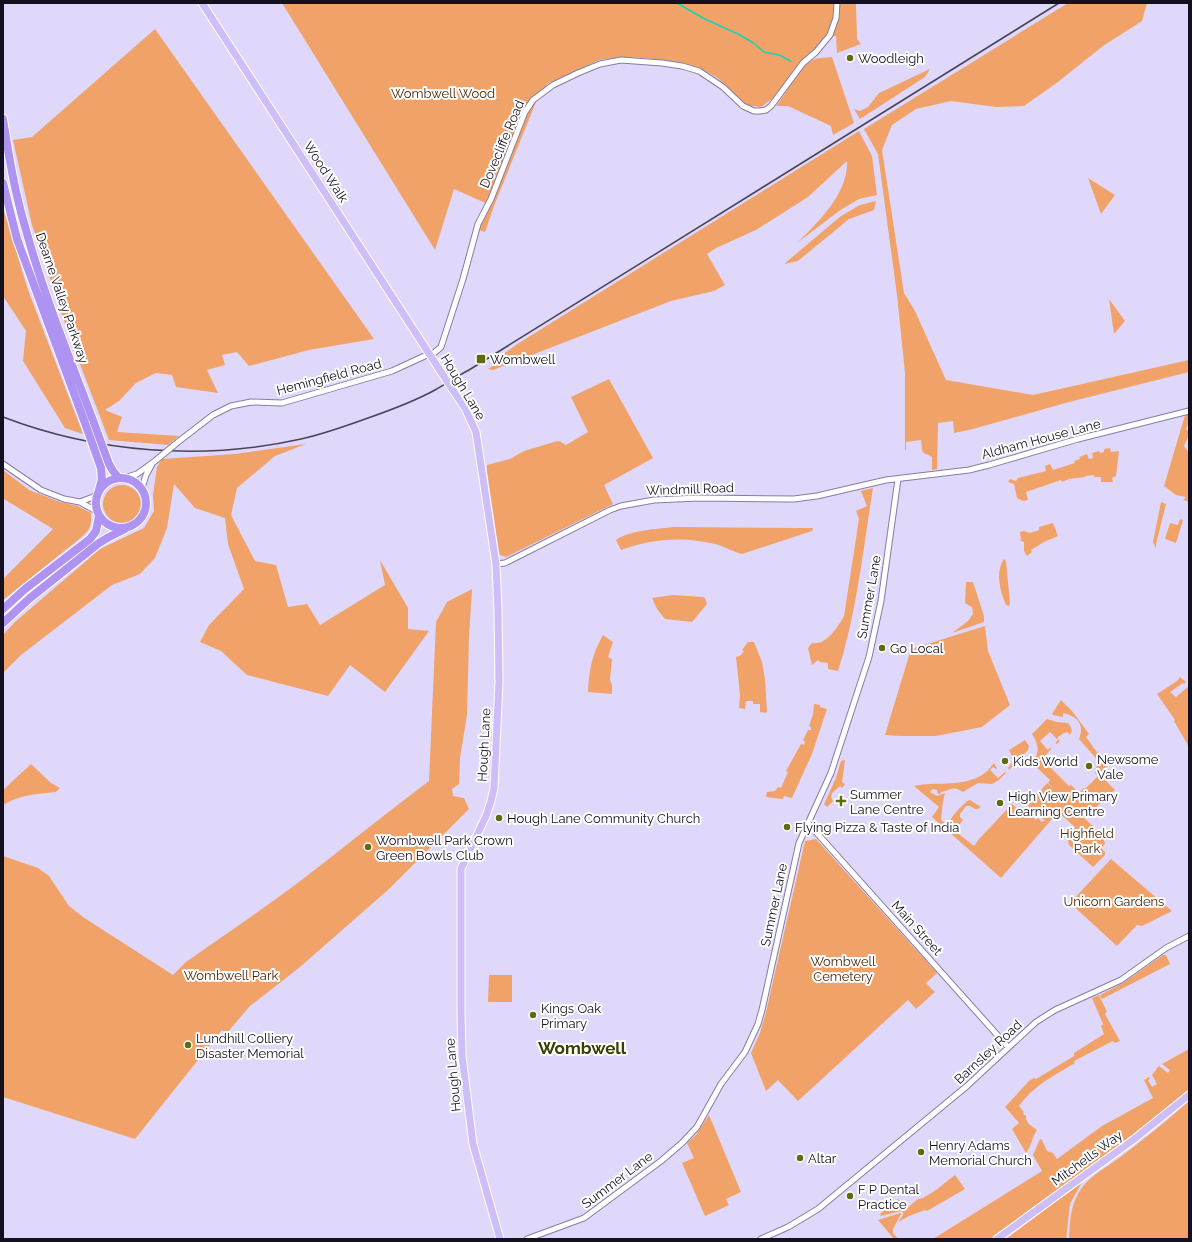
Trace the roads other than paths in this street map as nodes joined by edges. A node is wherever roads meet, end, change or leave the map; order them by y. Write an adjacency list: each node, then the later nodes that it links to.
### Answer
1 (202, 3): 5 (main road, Wood Walk)
2 (837, 3): 5 (street, Dovecliffe Road)
3 (3, 119): 9 (highway, Dearne Valley Parkway, bridge)
4 (3, 183): 12 (highway, Dearne Valley Parkway, bridge)
5 (429, 354): 7 (street, Hemingfield Road, bridge); 16 (main road, Hough Lane, bridge)
6 (1189, 411): 10 (street, Aldham House Lane)
7 (154, 461): 9 (street, Hemingfield Road); 11 (street, Hemingfield Road)
8 (3, 464): 13 (street)
9 (122, 478): 11 (highway); 12 (highway)
10 (898, 479): 16 (street, Windmill Road); 19 (street, Summer Lane)
11 (142, 488): 15 (highway)
12 (99, 492): 13 (street); 14 (highway)
13 (80, 502): 14 (street)
14 (98, 514): 15 (highway); 17 (highway)
15 (129, 527): 18 (highway)
16 (496, 564): 23 (main road, Hough Lane)
17 (3, 609)
18 (3, 623)
19 (808, 825): 21 (street, Main Street); 24 (street, Summer Lane)
20 (1189, 936): 21 (street, Barnsley Road)
21 (1008, 1047): 25 (street, Barnsley Road)
22 (1189, 1095): 26 (main road, Mitchells Way)
23 (500, 1239)
24 (527, 1239)
25 (761, 1239)
26 (997, 1239)

